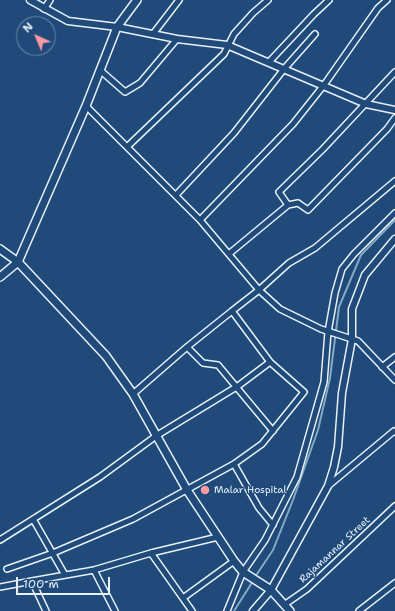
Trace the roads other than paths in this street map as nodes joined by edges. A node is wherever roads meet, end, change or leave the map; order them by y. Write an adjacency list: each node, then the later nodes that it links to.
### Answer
1 (30, 0): 8 (street)
2 (50, 0): 8 (street)
3 (137, 0): 9 (main road)
4 (179, 0): 10 (street)
5 (268, 0): 13 (street)
6 (330, 0): 14 (street)
7 (387, 0): 18 (street)
8 (44, 9): 9 (street)
9 (117, 27): 10 (street); 16 (main road)
10 (153, 34): 12 (street)
11 (316, 34): 15 (street)
12 (177, 39): 13 (street); 16 (street)
13 (228, 45): 14 (street); 23 (street)
14 (269, 62): 15 (street)
15 (284, 69): 18 (street); 25 (street)
16 (101, 71): 20 (main road)
17 (395, 72): 19 (street)
18 (324, 85): 19 (street); 28 (street)
19 (366, 104): 21 (street); 26 (street)
20 (86, 106): 23 (street); 32 (main road)
21 (395, 110)
22 (395, 118): 26 (street)
23 (128, 146): 25 (street)
24 (395, 181): 34 (street)
25 (176, 195): 28 (street)
26 (288, 205): 31 (street)
27 (395, 213): 36 (street)
28 (200, 220): 31 (street)
29 (395, 239): 37 (street)
30 (0, 249): 32 (main road)
31 (230, 253): 34 (street)
32 (18, 262): 33 (main road); 44 (main road)
33 (0, 277)
34 (259, 290): 35 (street); 36 (street)
35 (232, 311): 38 (street); 40 (street)
36 (330, 332): 37 (street); 53 (street)
37 (350, 338): 41 (street); 49 (street)
38 (187, 347): 43 (street); 44 (street)
39 (395, 357): 41 (street)
40 (270, 362): 43 (street); 45 (street)
41 (382, 367): 42 (street)
42 (395, 380)
43 (238, 386): 45 (street); 47 (street)
44 (133, 394): 47 (main road)
45 (273, 431): 48 (street)
46 (394, 431): 49 (street)
47 (156, 436): 50 (main road); 52 (street)
48 (234, 464): 50 (street); 53 (street)
49 (328, 486): 66 (street)
50 (187, 490): 54 (main road); 56 (street)
51 (395, 506): 68 (street, Rajamannar Street)
52 (33, 519): 55 (street); 56 (street)
53 (273, 525): 61 (street)
54 (218, 538): 57 (street); 58 (main road)
55 (0, 540)
56 (52, 553): 59 (street); 62 (street)
57 (151, 553): 60 (street); 67 (street)
58 (234, 561): 61 (main road); 67 (street)
59 (7, 569)
60 (94, 570): 62 (street); 70 (street)
61 (245, 573): 66 (main road); 72 (street)
62 (65, 575): 63 (street)
63 (32, 580): 65 (street); 69 (street)
64 (395, 583): 75 (street)
65 (0, 587)
66 (268, 589): 68 (main road); 73 (street)
67 (183, 598): 71 (street)
68 (284, 605): 74 (main road)
69 (46, 611)
70 (115, 611)
71 (192, 611)
72 (227, 611)
73 (253, 611)
74 (290, 611)
75 (360, 611)

